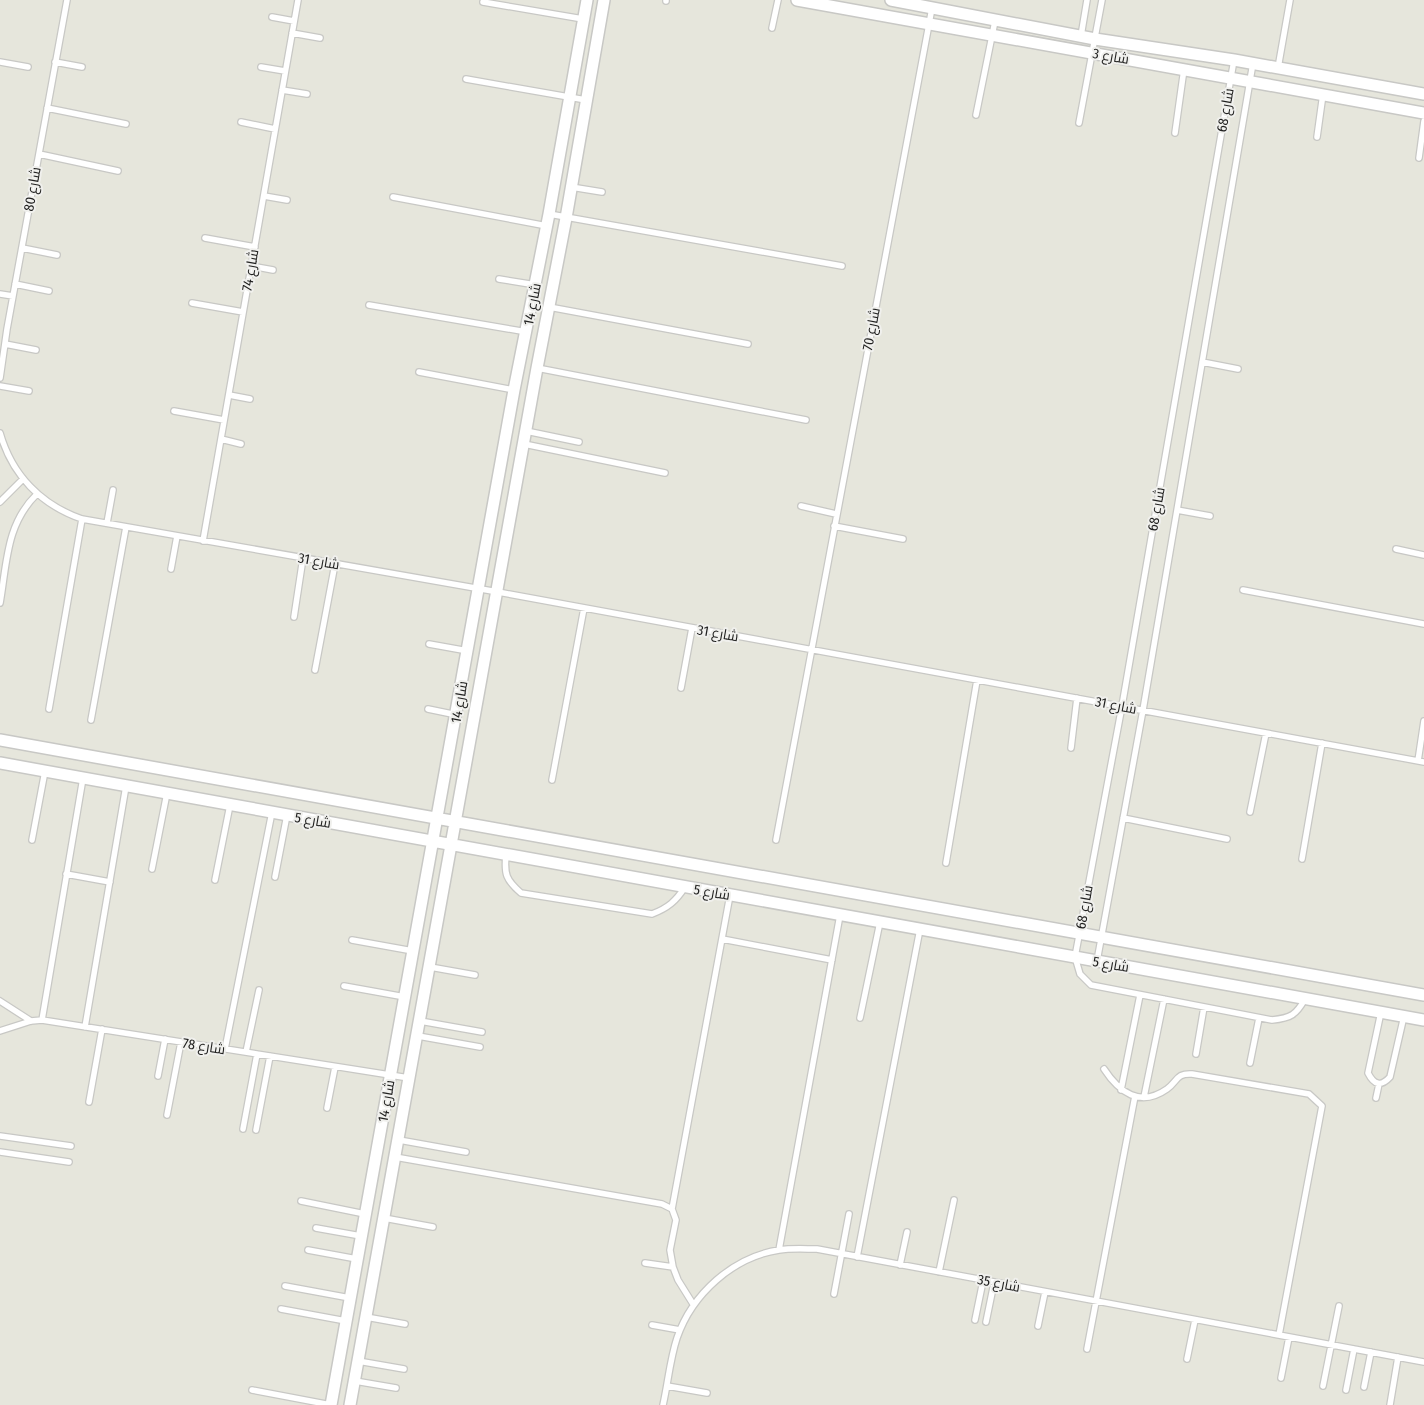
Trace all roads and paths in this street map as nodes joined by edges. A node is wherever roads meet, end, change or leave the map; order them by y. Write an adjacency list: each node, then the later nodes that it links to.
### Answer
1 (67, 0): 27 (lane, شارع 80)
2 (298, 0): 16 (lane, شارع 74)
3 (587, 0): 14 (street, شارع 14)
4 (604, 0): 43 (street, شارع 14)
5 (778, 0): 18 (lane)
6 (797, 0): 17 (street, شارع 3)
7 (891, 0): 12 (street, شارع 3)
8 (1087, 0): 21 (lane)
9 (1102, 0): 23 (lane)
10 (1290, 0): 32 (lane)
11 (483, 2): 14 (lane)
12 (932, 8): 15 (street, شارع 3); 17 (lane, شارع 70)
13 (272, 17): 16 (lane)
14 (583, 19): 42 (street, شارع 14)
15 (995, 20): 20 (lane); 21 (street, شارع 3)
16 (294, 21): 19 (lane, شارع 74)
17 (928, 25): 20 (street, شارع 3); 113 (lane, شارع 70)
18 (772, 28)
19 (292, 33): 22 (lane); 34 (lane, شارع 74)
20 (992, 35): 24 (street, شارع 3); 46 (lane)
21 (1081, 36): 23 (street, شارع 3)
22 (320, 38)
23 (1095, 39): 24 (lane); 25 (street, شارع 3)
24 (1093, 53): 33 (street, شارع 3); 49 (lane)
25 (1234, 60): 28 (street, شارع 3); 35 (lane, شارع 68)
26 (0, 62): 29 (lane)
27 (55, 62): 30 (lane); 44 (lane, شارع 80)
28 (1253, 63): 32 (street, شارع 3); 37 (lane, شارع 68)
29 (28, 67)
30 (82, 67)
31 (261, 67): 34 (lane)
32 (1278, 68): 41 (street, شارع 3)
33 (1184, 69): 35 (street, شارع 3); 52 (lane)
34 (285, 71): 38 (lane, شارع 74)
35 (1231, 78): 37 (street, شارع 3); 142 (lane, شارع 68)
36 (466, 79): 42 (lane)
37 (1250, 81): 40 (street, شارع 3); 87 (lane, شارع 68)
38 (282, 90): 39 (lane); 51 (lane, شارع 74)
39 (307, 94)
40 (1323, 94): 45 (street, شارع 3); 53 (lane)
41 (1424, 94)
42 (569, 97): 43 (lane); 63 (street, شارع 14)
43 (586, 100): 57 (street, شارع 14)
44 (47, 108): 50 (lane); 54 (lane, شارع 80)
45 (1424, 113)
46 (976, 114)
47 (1424, 121): 55 (lane)
48 (241, 122): 51 (lane)
49 (1080, 123)
50 (126, 124)
51 (275, 129): 59 (lane, شارع 74)
52 (1175, 133)
53 (1317, 137)
54 (39, 154): 56 (lane); 66 (lane, شارع 80)
55 (1418, 158)
56 (118, 171)
57 (571, 187): 58 (lane); 62 (street, شارع 14)
58 (602, 192)
59 (264, 196): 61 (lane); 65 (lane, شارع 74)
60 (393, 197): 63 (lane)
61 (287, 200)
62 (566, 218): 63 (lane); 69 (lane); 79 (street, شارع 14)
63 (548, 220): 73 (street, شارع 14)
64 (205, 238): 65 (lane)
65 (255, 247): 68 (lane, شارع 74)
66 (22, 248): 67 (lane); 72 (lane, شارع 80)
67 (57, 255)
68 (251, 266): 70 (lane); 80 (lane, شارع 74)
69 (842, 266)
70 (273, 270)
71 (500, 279): 73 (lane)
72 (15, 284): 74 (lane); 76 (lane, شارع 80)
73 (536, 286): 83 (street, شارع 14)
74 (49, 290)
75 (0, 294): 76 (lane)
76 (13, 296): 82 (lane, شارع 80)
77 (192, 303): 80 (lane)
78 (369, 305): 83 (lane)
79 (549, 307): 85 (lane); 88 (street, شارع 14)
80 (243, 312): 95 (lane, شارع 74)
81 (0, 328): 82 (lane)
82 (7, 329): 84 (lane, شارع 80)
83 (526, 332): 93 (street, شارع 14)
84 (5, 344): 86 (lane); 91 (lane, شارع 80)
85 (748, 344)
86 (36, 350)
87 (1202, 362): 89 (lane); 112 (lane, شارع 68)
88 (537, 368): 99 (lane); 100 (street, شارع 14)
89 (1238, 369)
90 (419, 372): 93 (lane)
91 (0, 378)
92 (0, 386): 94 (lane)
93 (514, 390): 127 (street, شارع 14)
94 (29, 391)
95 (229, 395): 96 (lane); 98 (lane, شارع 74)
96 (250, 399)
97 (174, 411): 98 (lane)
98 (224, 420): 102 (lane, شارع 74)
99 (806, 420)
100 (526, 431): 103 (lane); 105 (street, شارع 14)
101 (0, 434): 107 (lane)
102 (221, 440): 104 (lane); 121 (lane, شارع 74)
103 (579, 442)
104 (241, 444)
105 (524, 444): 106 (lane); 129 (street, شارع 14)
106 (665, 473)
107 (23, 479): 109 (lane, شارع 31); 110 (lane)
108 (114, 490): 116 (lane)
109 (37, 494): 115 (lane, شارع 31); 130 (lane)
110 (0, 502)
111 (801, 506): 113 (lane)
112 (1177, 510): 114 (lane); 145 (lane, شارع 68)
113 (836, 514): 118 (lane, شارع 70)
114 (1210, 516)
115 (82, 519): 116 (lane, شارع 31); 143 (lane)
116 (107, 523): 117 (lane, شارع 31)
117 (126, 526): 119 (lane, شارع 31); 147 (lane)
118 (834, 526): 120 (lane); 136 (lane, شارع 70)
119 (177, 536): 121 (lane, شارع 31); 126 (lane)
120 (903, 539)
121 (203, 541): 124 (lane, شارع 31)
122 (1396, 550): 123 (lane)
123 (1424, 554)
124 (303, 558): 125 (lane, شارع 31); 132 (lane)
125 (335, 564): 127 (lane, شارع 31); 138 (lane)
126 (171, 569)
127 (479, 589): 129 (lane, شارع 31); 137 (street, شارع 14)
128 (1243, 590): 133 (lane)
129 (498, 592): 131 (lane, شارع 31); 166 (street, شارع 14)
130 (0, 603)
131 (584, 608): 134 (lane, شارع 31); 157 (lane)
132 (294, 617)
133 (1424, 624)
134 (692, 628): 136 (lane, شارع 31); 140 (lane)
135 (430, 644): 137 (lane)
136 (811, 650): 139 (lane, شارع 31); 169 (lane, شارع 70)
137 (468, 651): 146 (street, شارع 14)
138 (315, 670)
139 (977, 680): 141 (lane, شارع 31); 174 (lane)
140 (681, 688)
141 (1078, 698): 142 (lane, شارع 31); 152 (lane)
142 (1122, 706): 145 (lane, شارع 31); 185 (lane, شارع 68)
143 (49, 709)
144 (428, 709): 146 (lane)
145 (1143, 710): 149 (lane, شارع 31); 165 (lane, شارع 68)
146 (456, 715): 164 (street, شارع 14)
147 (91, 720)
148 (1424, 721): 153 (lane)
149 (1266, 733): 151 (lane, شارع 31); 162 (lane)
150 (0, 740): 164 (street, شارع 5)
151 (1322, 743): 153 (lane, شارع 31); 173 (lane)
152 (1071, 748)
153 (1421, 761)
154 (0, 763): 155 (street, شارع 5)
155 (45, 772): 156 (street, شارع 5); 168 (lane)
156 (83, 778): 158 (street, شارع 5); 176 (lane)
157 (552, 780)
158 (126, 786): 159 (street, شارع 5); 179 (lane)
159 (167, 793): 160 (street, شارع 5); 175 (lane)
160 (230, 805): 161 (street, شارع 5); 178 (lane)
161 (272, 812): 163 (street, شارع 5); 220 (lane)
162 (1250, 812)
163 (287, 815): 170 (street, شارع 5); 177 (lane)
164 (438, 818): 166 (street, شارع 5); 170 (street, شارع 14)
165 (1123, 818): 167 (lane); 186 (lane, شارع 68)
166 (456, 822): 171 (street, شارع 14); 185 (street, شارع 5)
167 (1227, 839)
168 (32, 840)
169 (776, 840)
170 (434, 842): 171 (street, شارع 5); 189 (street, شارع 14)
171 (452, 845): 172 (street, شارع 5); 193 (street, شارع 14)
172 (506, 854): 180 (street, شارع 5); 180 (lane)
173 (1302, 859)
174 (946, 863)
175 (152, 869)
176 (66, 874): 179 (lane); 208 (lane)
177 (275, 877)
178 (215, 880)
179 (110, 882): 212 (lane)
180 (685, 887): 181 (street, شارع 5)
181 (730, 895): 182 (street, شارع 5); 187 (lane)
182 (840, 915): 183 (street, شارع 5); 191 (lane)
183 (880, 922): 184 (street, شارع 5); 206 (lane)
184 (920, 929): 190 (street, شارع 5); 261 (lane)
185 (1080, 934): 186 (street, شارع 5); 190 (lane, شارع 68)
186 (1101, 937): 192 (lane, شارع 68); 198 (street, شارع 5)
187 (722, 939): 191 (lane); 250 (lane)
188 (352, 940): 189 (lane)
189 (413, 951): 199 (street, شارع 14)
190 (1076, 957): 192 (street, شارع 5); 197 (lane)
191 (832, 960): 259 (lane)
192 (1097, 961): 200 (street, شارع 5)
193 (430, 967): 194 (lane); 209 (street, شارع 14)
194 (475, 975)
195 (344, 986): 199 (lane)
196 (258, 990): 221 (lane)
197 (1140, 995): 201 (lane); 232 (lane)
198 (1424, 995)
199 (405, 997): 229 (street, شارع 14)
200 (1305, 998): 204 (street, شارع 5); 207 (lane)
201 (1164, 999): 203 (lane); 234 (lane)
202 (0, 1001): 211 (lane)
203 (1204, 1007): 207 (lane); 223 (lane)
204 (1381, 1012): 205 (street, شارع 5); 231 (lane)
205 (1404, 1016): 210 (street, شارع 5); 231 (lane)
206 (860, 1018)
207 (1259, 1018): 225 (lane)
208 (42, 1020): 211 (lane, شارع 78); 212 (lane, شارع 78)
209 (420, 1020): 215 (lane); 216 (street, شارع 14)
210 (1424, 1020)
211 (31, 1021): 214 (lane, شارع 78)
212 (85, 1027): 213 (lane, شارع 78)
213 (102, 1030): 217 (lane, شارع 78); 236 (lane)
214 (0, 1032)
215 (482, 1032)
216 (418, 1036): 219 (lane); 230 (street, شارع 14)
217 (165, 1039): 218 (lane, شارع 78); 228 (lane)
218 (181, 1042): 220 (lane, شارع 78); 238 (lane)
219 (480, 1047)
220 (226, 1049): 221 (lane, شارع 78)
221 (246, 1052): 222 (lane, شارع 78)
222 (257, 1054): 224 (lane, شارع 78); 239 (lane)
223 (1196, 1054)
224 (270, 1056): 226 (lane, شارع 78); 240 (lane)
225 (1250, 1062)
226 (335, 1067): 229 (lane, شارع 78); 237 (lane)
227 (1104, 1069): 232 (lane)
228 (158, 1076)
229 (391, 1076): 230 (lane, شارع 78); 251 (street, شارع 14)
230 (410, 1078): 242 (street, شارع 14)
231 (1379, 1084): 235 (lane)
232 (1120, 1090): 233 (lane)
233 (1135, 1096): 234 (lane); 273 (lane)
234 (1144, 1097): 286 (lane)
235 (1376, 1098)
236 (88, 1102)
237 (327, 1108)
238 (167, 1116)
239 (243, 1129)
240 (256, 1130)
241 (0, 1136): 243 (lane)
242 (399, 1140): 245 (lane); 246 (street, شارع 14)
243 (71, 1146)
244 (0, 1152): 247 (lane)
245 (466, 1152)
246 (396, 1157): 250 (lane); 253 (street, شارع 14)
247 (69, 1162)
248 (954, 1200): 266 (lane)
249 (301, 1202): 251 (lane)
250 (672, 1209): 265 (lane)
251 (366, 1214): 257 (street, شارع 14)
252 (849, 1214): 260 (lane)
253 (384, 1218): 254 (lane); 277 (street, شارع 14)
254 (433, 1227)
255 (316, 1228): 257 (lane)
256 (907, 1232): 264 (lane)
257 (362, 1236): 262 (street, شارع 14)
258 (308, 1250): 262 (lane)
259 (779, 1250): 260 (lane, شارع 35); 274 (lane, شارع 35)
260 (842, 1254): 261 (lane, شارع 35); 271 (lane)
261 (857, 1257): 264 (lane, شارع 35)
262 (357, 1259): 272 (street, شارع 14)
263 (645, 1263): 265 (lane)
264 (900, 1265): 266 (lane, شارع 35)
265 (673, 1267): 274 (lane)
266 (939, 1272): 267 (lane, شارع 35)
267 (983, 1281): 268 (lane, شارع 35); 278 (lane)
268 (994, 1283): 270 (lane, شارع 35); 281 (lane)
269 (285, 1286): 272 (lane)
270 (1045, 1292): 273 (lane, شارع 35); 284 (lane)
271 (834, 1294)
272 (350, 1298): 280 (street, شارع 14)
273 (1096, 1302): 279 (lane, شارع 35); 289 (lane)
274 (694, 1304): 285 (lane, شارع 35)
275 (1339, 1306): 288 (lane)
276 (281, 1309): 280 (lane)
277 (366, 1317): 282 (lane); 294 (street, شارع 14)
278 (975, 1320)
279 (1195, 1320): 286 (lane, شارع 35); 293 (lane)
280 (346, 1321): 306 (street, شارع 14)
281 (986, 1322)
282 (405, 1324)
283 (652, 1326): 285 (lane)
284 (1038, 1326)
285 (680, 1330): 299 (lane, شارع 35)
286 (1279, 1335): 287 (lane, شارع 35)
287 (1289, 1337): 288 (lane, شارع 35); 297 (lane)
288 (1331, 1345): 290 (lane, شارع 35); 300 (lane)
289 (1087, 1349)
290 (1354, 1349): 291 (lane, شارع 35); 304 (lane)
291 (1371, 1352): 292 (lane, شارع 35); 301 (lane)
292 (1398, 1357): 295 (lane, شارع 35); 309 (lane)
293 (1187, 1359)
294 (358, 1361): 296 (lane); 298 (street, شارع 14)
295 (1424, 1362)
296 (404, 1369)
297 (1281, 1378)
298 (355, 1381): 302 (lane); 307 (street, شارع 14)
299 (667, 1386): 305 (lane); 308 (lane, شارع 35)
300 (1323, 1386)
301 (1364, 1387)
302 (396, 1388)
303 (252, 1390): 306 (lane)
304 (1346, 1390)
305 (707, 1393)
306 (331, 1405)
307 (350, 1405)
308 (664, 1405)
309 (1390, 1405)

